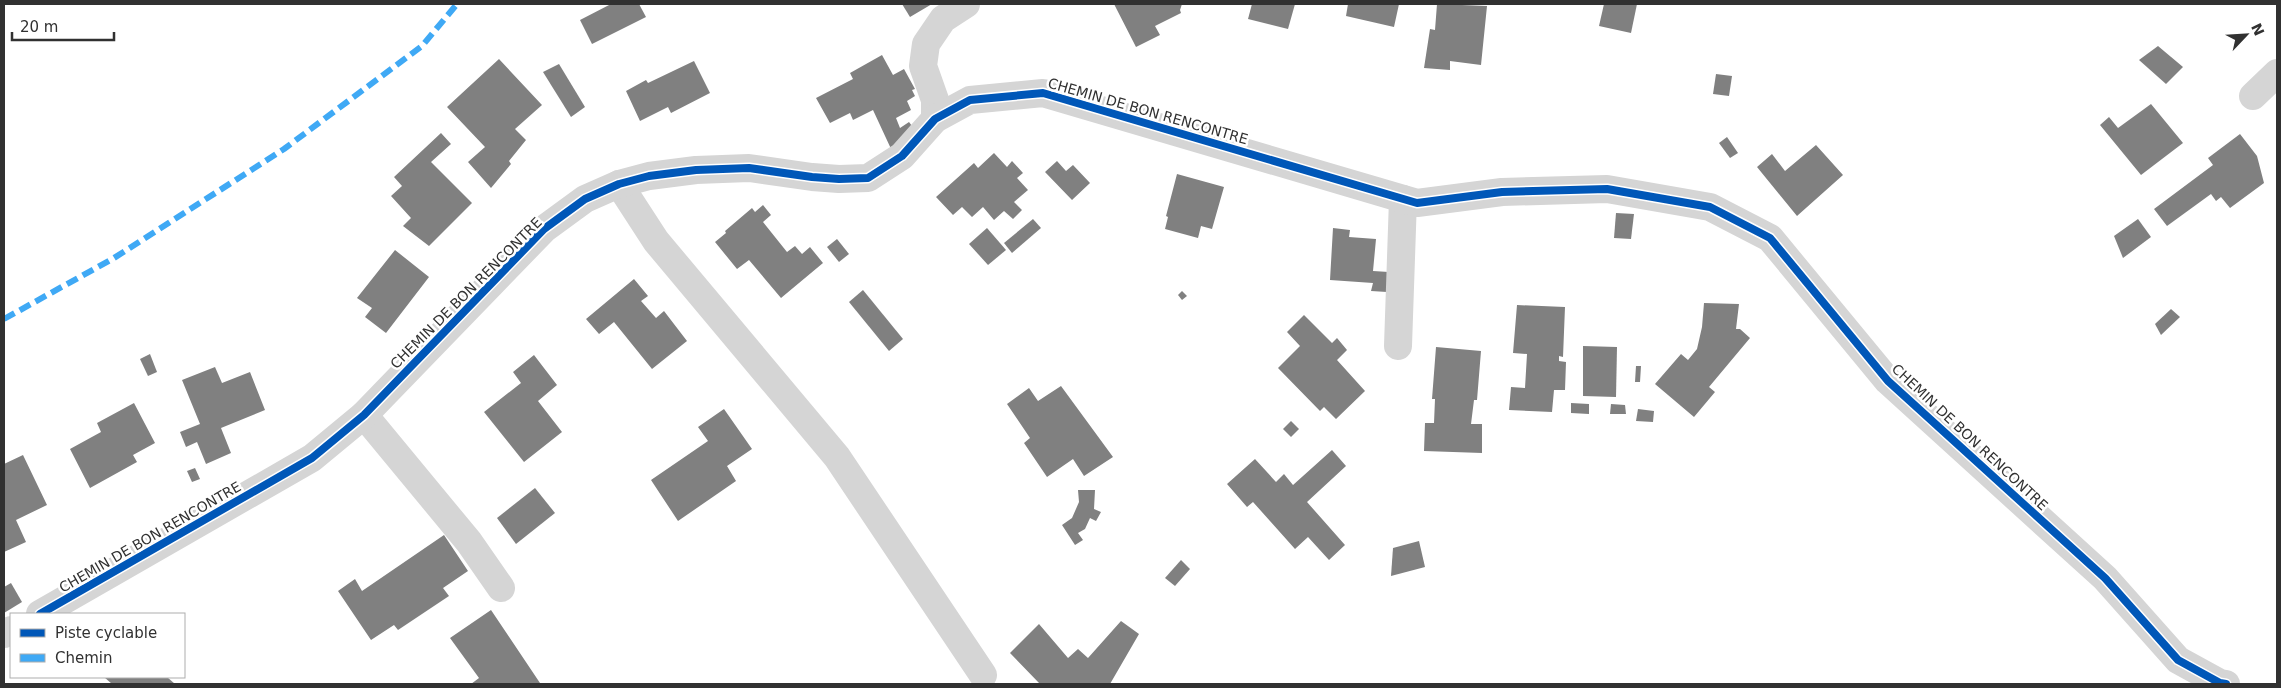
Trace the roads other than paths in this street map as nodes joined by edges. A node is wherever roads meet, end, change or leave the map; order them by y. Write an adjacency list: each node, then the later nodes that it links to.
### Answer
1 (966, 4): 4 (street)
2 (2277, 73): 3 (street)
3 (2253, 96)
4 (935, 119): 5 (street, CHEMIN DE BON RENCONTRE); 6 (street, CHEMIN DE BON RENCONTRE)
5 (619, 184): 8 (street, CHEMIN DE BON RENCONTRE); 11 (street)
6 (1403, 199): 7 (street); 12 (street, CHEMIN DE BON RENCONTRE)
7 (1398, 346)
8 (364, 415): 9 (street); 10 (street, CHEMIN DE BON RENCONTRE)
9 (501, 588)
10 (42, 613)
11 (983, 675)
12 (2226, 684)

